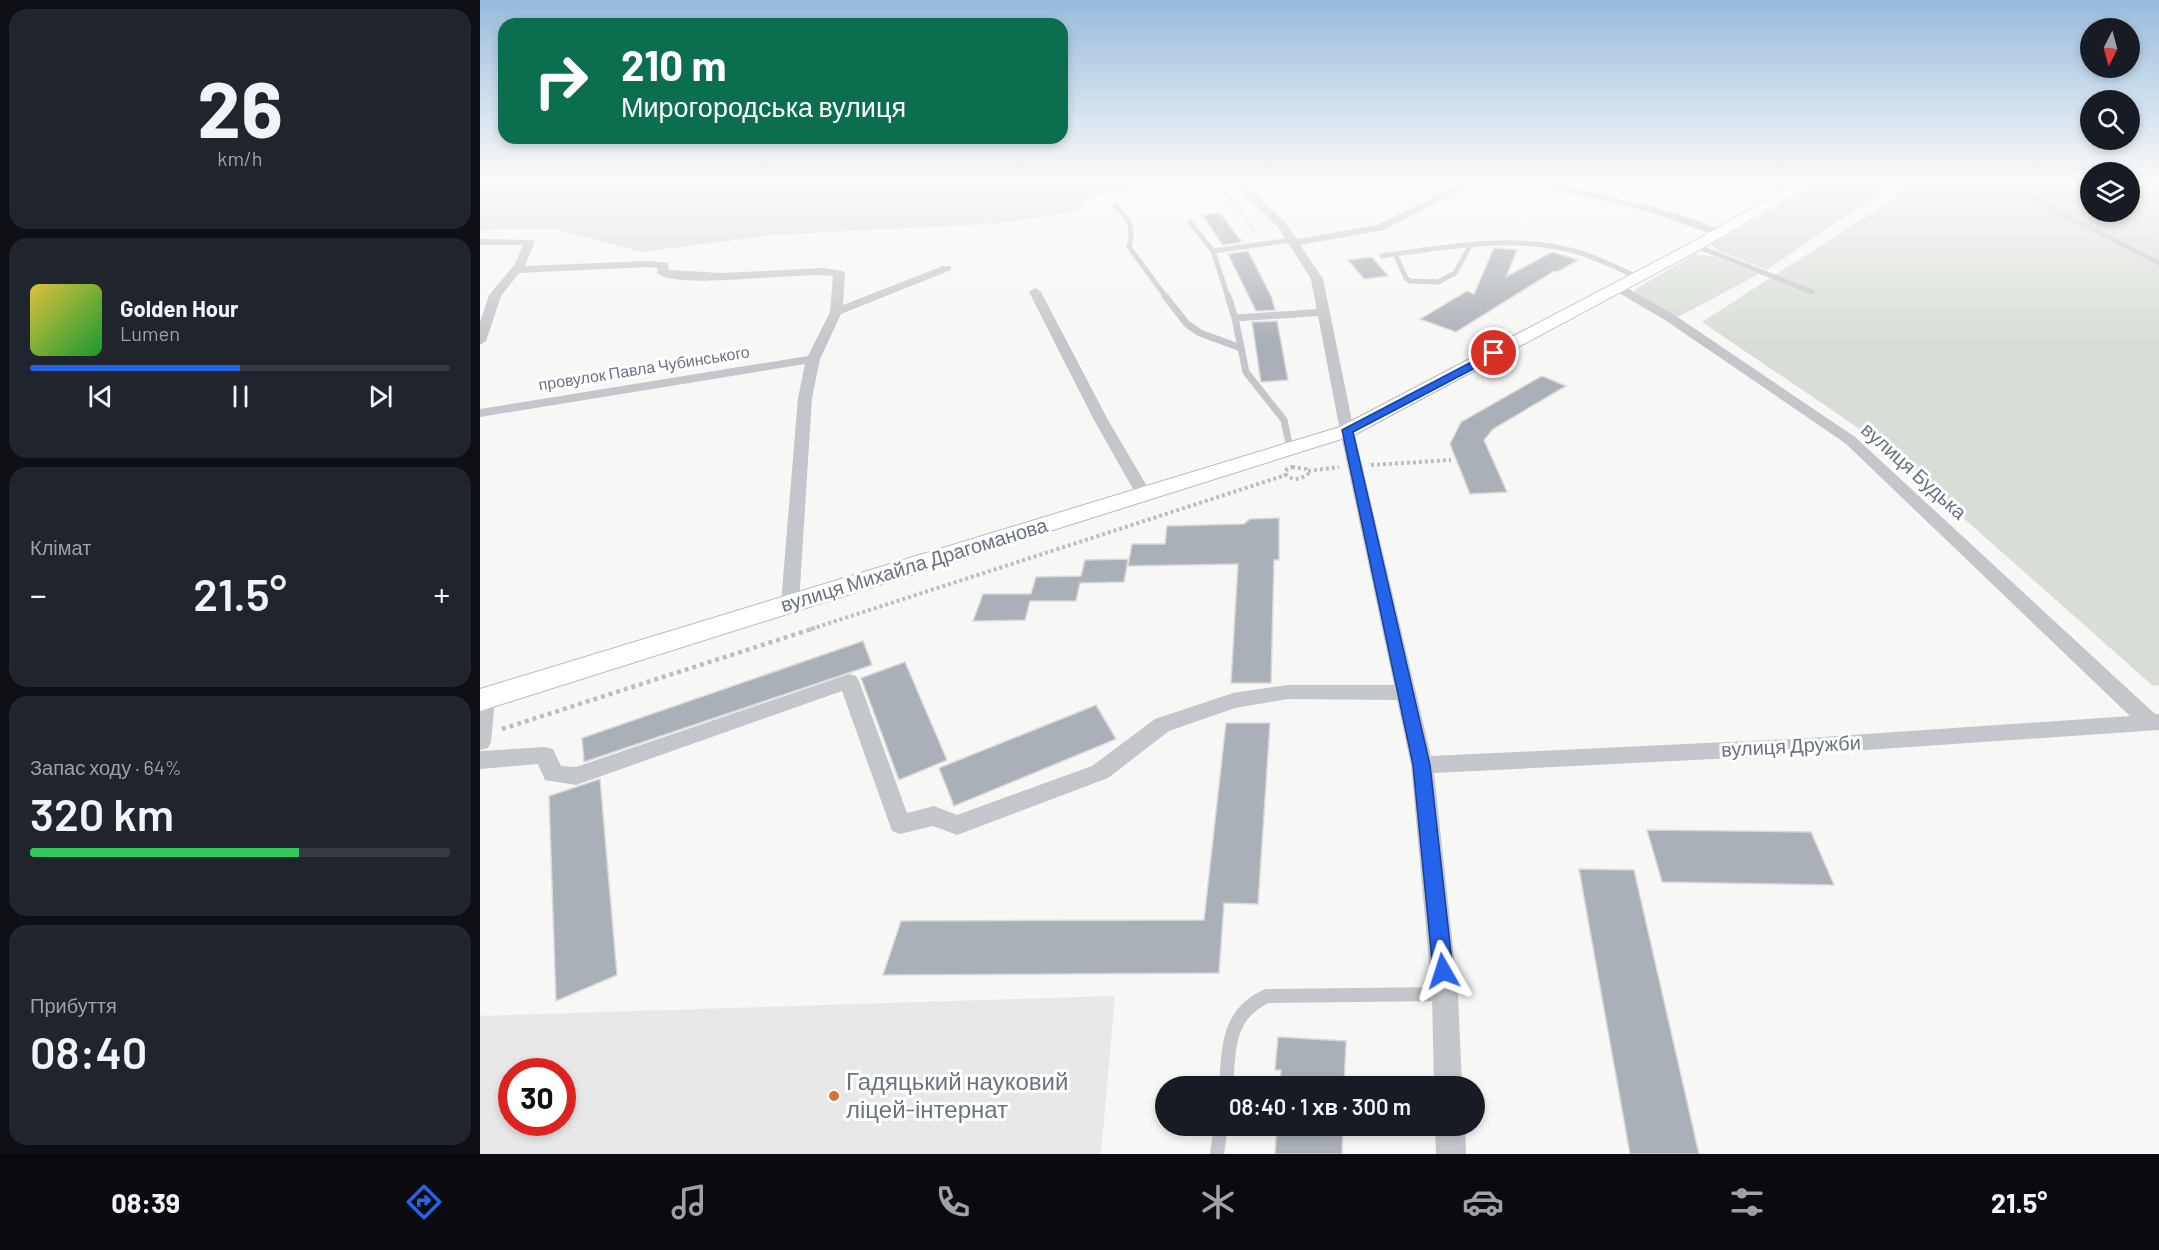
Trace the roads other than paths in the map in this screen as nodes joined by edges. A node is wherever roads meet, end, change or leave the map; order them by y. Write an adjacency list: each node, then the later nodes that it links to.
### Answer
1 (1132, 234): 25 (lane)
2 (1199, 234): 11 (lane)
3 (1288, 234): 7 (street)
4 (1340, 234): 7 (street)
5 (1717, 234): 10 (street, вулиця Михайла Драгоманова)
6 (2101, 234): 14 (lane)
7 (1292, 241): 11 (lane); 22 (street)
8 (480, 242): 16 (street)
9 (1470, 246): 12 (lane); 12 (lane); 17 (lane)
10 (1696, 246): 17 (street, вулиця Михайла Драгоманова); 20 (lane)
11 (1213, 251): 23 (lane)
12 (1395, 254): 13 (lane)
13 (1382, 256)
14 (2159, 263)
15 (947, 268): 21 (street)
16 (515, 270): 21 (street); 24 (street)
17 (1638, 277): 18 (street, вулиця Михайла Драгоманова)
18 (1618, 287): 28 (street, вулиця Михайла Драгоманова); 34 (street, вулиця Будька)
19 (1035, 292): 30 (street)
20 (1812, 292)
21 (836, 312): 26 (street)
22 (1325, 312): 23 (lane); 28 (street)
23 (1235, 318): 25 (lane)
24 (480, 341)
25 (1241, 348): 29 (lane)
26 (813, 359): 27 (street, провулок Павла Чубинського); 31 (street)
27 (480, 413)
28 (1347, 430): 29 (street, вулиця Михайла Драгоманова); 32 (street)
29 (1290, 448): 30 (street, вулиця Михайла Драгоманова)
30 (1143, 494): 31 (street, вулиця Михайла Драгоманова)
31 (790, 603): 33 (street, вулиця Михайла Драгоманова)
32 (1406, 693): 37 (street); 38 (street)
33 (482, 699): 35 (street)
34 (2155, 722): 38 (street, вулиця Дружби)
35 (481, 735): 36 (street)
36 (480, 742)
37 (480, 760)
38 (1422, 765): 39 (street)
39 (1445, 994): 40 (lane); 41 (street)
40 (1227, 1076)
41 (1449, 1076)
42 (1219, 1136): 44 (lane)
43 (1450, 1136): 45 (street)
44 (1217, 1154)
45 (1451, 1154)

